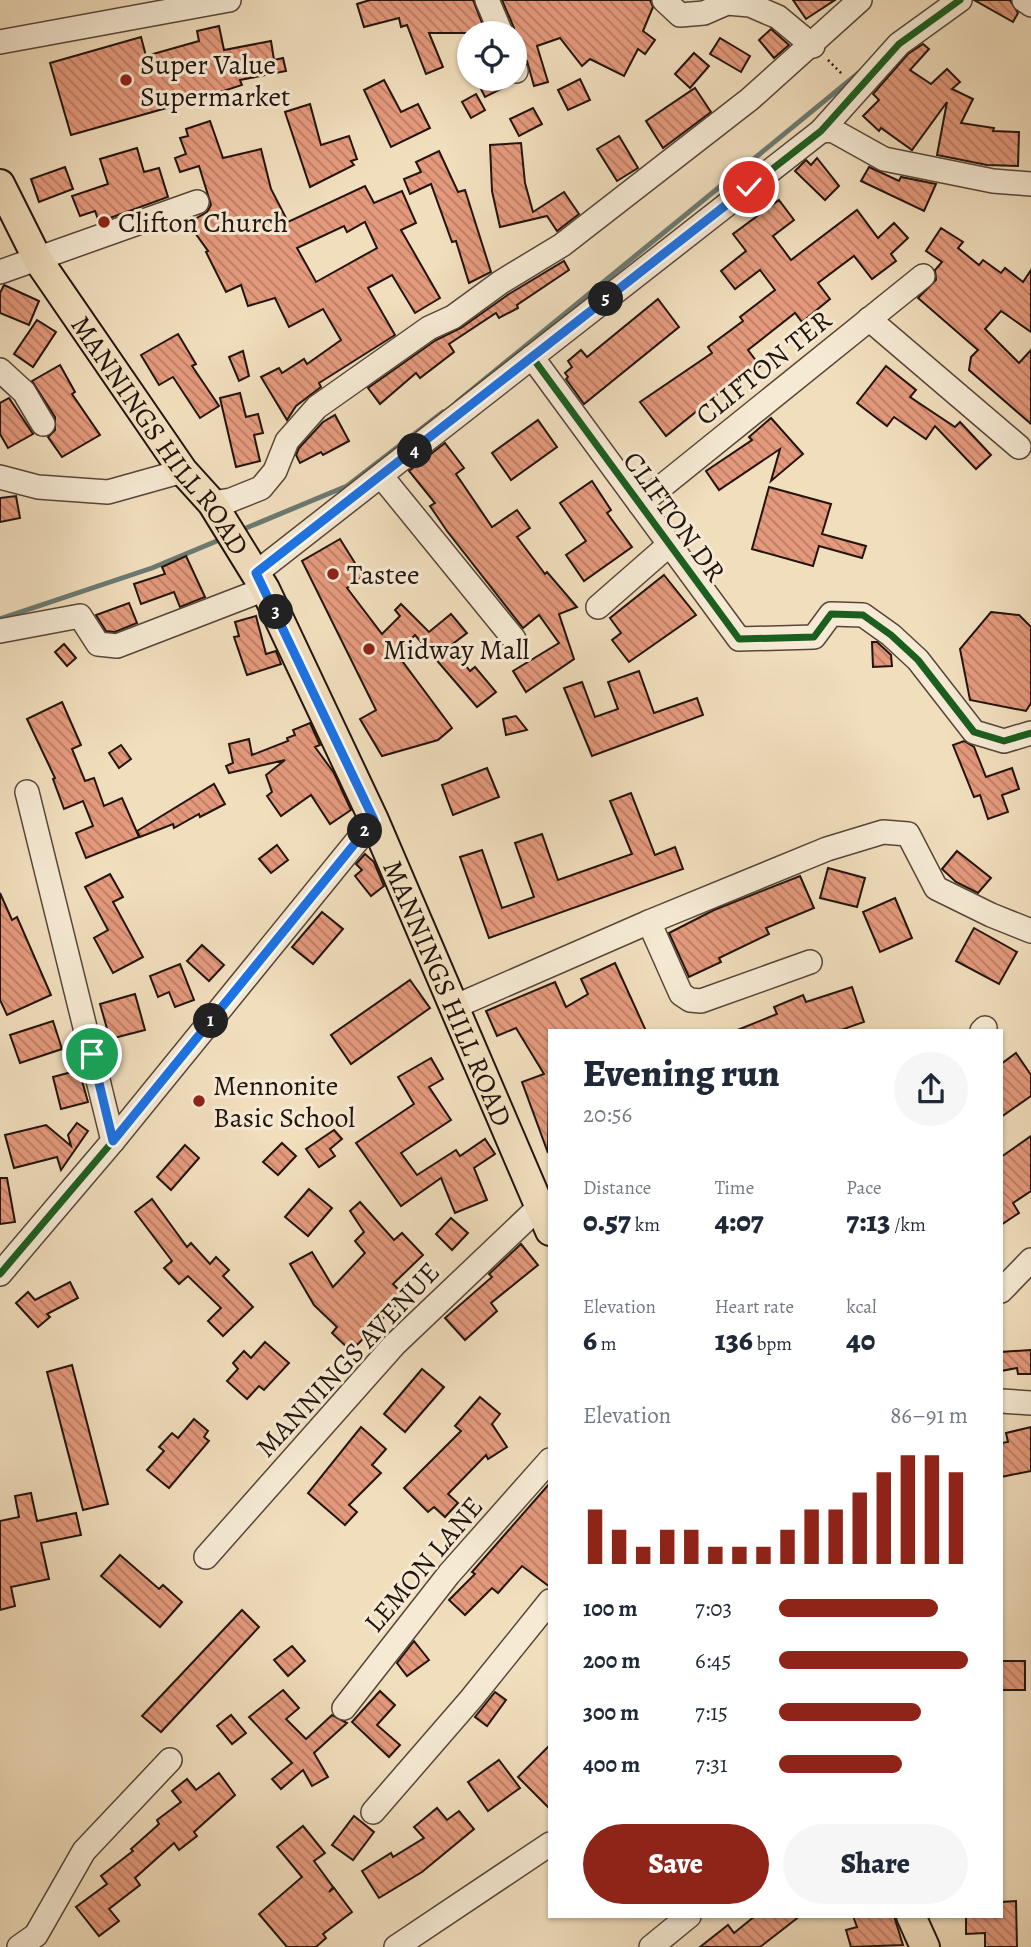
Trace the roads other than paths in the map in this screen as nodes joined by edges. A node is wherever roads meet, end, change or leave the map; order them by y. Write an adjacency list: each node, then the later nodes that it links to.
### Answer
1 (229, 0): 9 (street)
2 (487, 0): 8 (street)
3 (664, 0): 10 (street)
4 (860, 0): 10 (street)
5 (960, 0): 11 (street)
6 (1024, 0): 7 (street)
7 (1031, 5)
8 (495, 21)
9 (0, 42)
10 (820, 53): 26 (street)
11 (821, 131): 13 (street); 19 (street)
12 (0, 184): 15 (main road, MANNINGS HILL ROAD)
13 (1031, 184)
14 (197, 202): 15 (street)
15 (38, 260): 16 (street); 23 (main road, MANNINGS HILL ROAD)
16 (0, 272)
17 (923, 276): 18 (street, CLIFTON TER)
18 (869, 319): 22 (street); 27 (street, CLIFTON TER)
19 (532, 357): 25 (street); 27 (street, CLIFTON DR)
20 (0, 370): 21 (street)
21 (43, 424)
22 (1019, 447)
23 (183, 471): 24 (street); 26 (main road, MANNINGS HILL ROAD)
24 (0, 477)
25 (382, 477): 29 (street); 32 (street)
26 (212, 503): 29 (main road, MANNINGS HILL ROAD)
27 (640, 504): 28 (street, CLIFTON DR)
28 (670, 544): 30 (street); 33 (street, CLIFTON DR)
29 (256, 575): 31 (street); 35 (main road, MANNINGS HILL ROAD)
30 (598, 607)
31 (0, 631)
32 (514, 639)
33 (1031, 733)
34 (27, 792): 40 (street)
35 (374, 820): 39 (main road, MANNINGS HILL ROAD); 40 (street)
36 (649, 922): 37 (street); 38 (street); 39 (street)
37 (1031, 931)
38 (810, 962)
39 (454, 1007): 41 (main road, MANNINGS HILL ROAD)
40 (113, 1141): 43 (street)
41 (544, 1219): 48 (street, MANNINGS AVENUE)
42 (1031, 1260): 44 (street)
43 (0, 1274)
44 (1003, 1289)
45 (1003, 1401): 46 (street)
46 (1031, 1403)
47 (548, 1462): 50 (street, LEMON LANE)
48 (206, 1557)
49 (548, 1603): 52 (street)
50 (344, 1708)
51 (170, 1760): 56 (street)
52 (373, 1812)
53 (548, 1845): 57 (street)
54 (686, 1918): 58 (street)
55 (912, 1918): 59 (main road)
56 (19, 1947)
57 (396, 1947)
58 (650, 1947)
59 (925, 1947)

